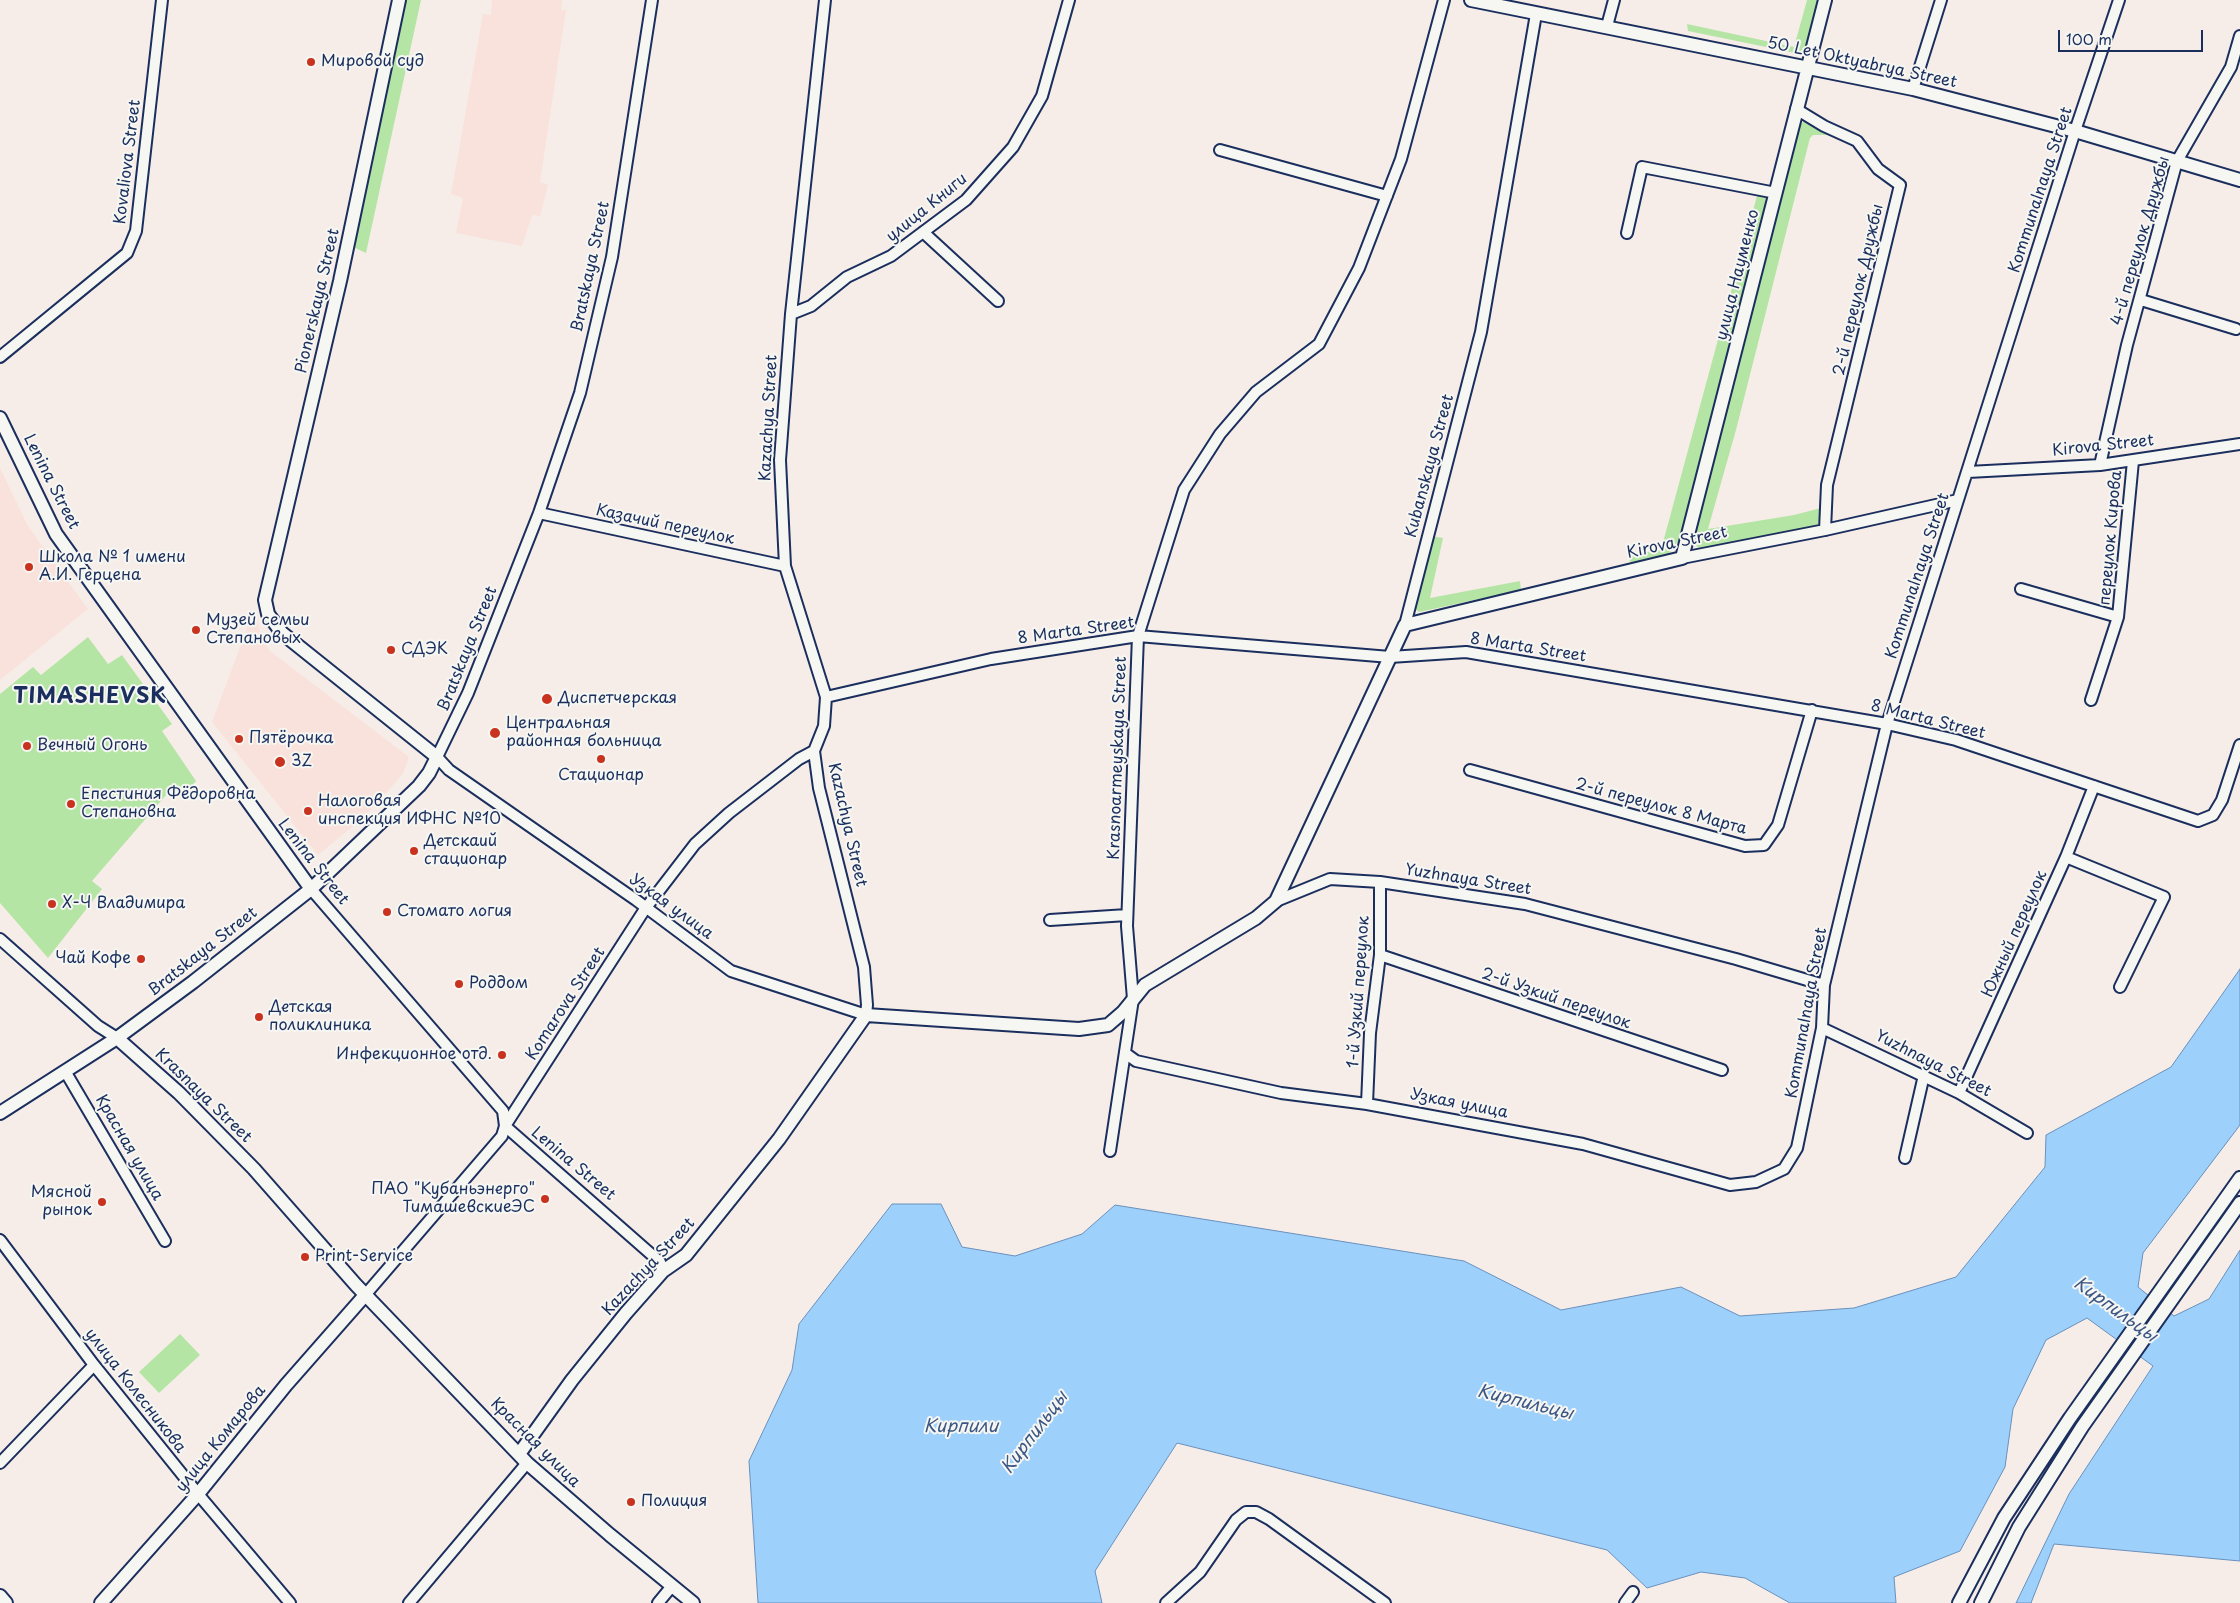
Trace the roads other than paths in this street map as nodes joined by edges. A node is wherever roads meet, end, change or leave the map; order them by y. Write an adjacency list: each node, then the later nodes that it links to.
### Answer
1 (162, 0): 30 (street, Kovaliova Street)
2 (399, 0): 42 (main road, Pionerskaya Street)
3 (652, 0): 37 (street, Bratskaya Street)
4 (825, 0): 28 (street, Kazachya Street)
5 (1069, 0): 24 (street, улица Книги)
6 (1444, 0): 23 (street, Krasnoarmeyskaya Street)
7 (1471, 0): 12 (main road, 50 Let Oktyabrya Street)
8 (1614, 0): 13 (street)
9 (1825, 0): 15 (main road, улица Науменко)
10 (1941, 0): 16 (street)
11 (2119, 0): 18 (street, Kommunalnaya Street)
12 (1536, 14): 13 (main road, 50 Let Oktyabrya Street); 44 (street, Kubanskaya Street)
13 (1607, 26): 15 (main road, 50 Let Oktyabrya Street)
14 (2240, 36): 20 (street, 4-й переулок Дружбы)
15 (1807, 66): 16 (main road, 50 Let Oktyabrya Street); 17 (main road, улица Науменко)
16 (1913, 89): 18 (main road, 50 Let Oktyabrya Street)
17 (1796, 109): 22 (main road, улица Науменко); 38 (street, 2-й переулок Дружбы)
18 (2075, 130): 20 (main road, 50 Let Oktyabrya Street); 35 (street, Kommunalnaya Street)
19 (1220, 150): 23 (street)
20 (2177, 160): 21 (main road, 50 Let Oktyabrya Street); 26 (street, 4-й переулок Дружбы)
21 (2240, 180)
22 (1776, 193): 25 (street); 39 (main road, улица Науменко)
23 (1387, 196): 45 (street, Krasnoarmeyskaya Street)
24 (923, 232): 27 (street); 28 (street, улица Книги)
25 (1627, 233)
26 (2141, 300): 29 (street); 34 (street, 4-й переулок Дружбы)
27 (998, 301)
28 (791, 314): 40 (street, Kazachya Street)
29 (2236, 329)
30 (0, 357)
31 (0, 418): 58 (main road, Lenina Street)
32 (2240, 444): 33 (street, Kirova Street)
33 (2133, 460): 34 (street, Kirova Street); 43 (street, переулок Кирова)
34 (2100, 465): 35 (street, Kirova Street)
35 (1968, 472): 36 (street, Kommunalnaya Street)
36 (1958, 500): 38 (street, Kirova Street); 50 (street, Kommunalnaya Street)
37 (539, 513): 40 (street, Казачий переулок); 53 (street, Bratskaya Street)
38 (1825, 530): 39 (street, Kirova Street)
39 (1682, 558): 44 (main road, Kirova Street)
40 (785, 566): 47 (street, Kazachya Street)
41 (2021, 589): 43 (street, переулок Кирова)
42 (266, 607): 53 (main road, Узкая улица)
43 (2118, 617): 48 (street, переулок Кирова)
44 (1405, 625): 46 (main road, Kubanskaya Street)
45 (1138, 636): 46 (street, 8 Marta Street); 47 (street, 8 Marta Street); 61 (street, Krasnoarmeyskaya Street)
46 (1390, 657): 49 (street, 8 Marta Street); 59 (main road, Kubanskaya Street)
47 (826, 696): 52 (street, Kazachya Street)
48 (2091, 700)
49 (1812, 710): 50 (street, 8 Marta Street); 54 (street, 2-й переулок 8 Марта)
50 (1887, 724): 55 (street, 8 Marta Street); 65 (street, Kommunalnaya Street)
51 (2240, 745): 55 (street, 8 Marta Street)
52 (814, 750): 60 (street, Komarova Street); 68 (street, Kazachya Street)
53 (437, 757): 58 (main road, Bratskaya Street); 60 (street, Узкая улица)
54 (1470, 770)
55 (2094, 786): 56 (street, Южный переулок)
56 (2066, 857): 66 (street); 75 (street, Южный переулок)
57 (1380, 882): 59 (street, Yuzhnaya Street); 64 (street, 1-й Узкий переулок); 65 (street, Yuzhnaya Street)
58 (311, 889): 70 (main road, Bratskaya Street); 78 (street, Lenina Street)
59 (1276, 901): 67 (main road, Yuzhnaya Street)
60 (645, 909): 68 (street, Узкая улица); 78 (street, Komarova Street)
61 (1127, 916): 62 (street); 67 (street, Krasnoarmeyskaya Street)
62 (1050, 920)
63 (0, 939): 70 (street, Krasnaya Street)
64 (1380, 955): 72 (street, 2-й Узкий переулок); 76 (street, 1-й Узкий переулок)
65 (1824, 985): 69 (street, Kommunalnaya Street)
66 (2120, 988)
67 (1133, 1000): 68 (main road, Узкая улица); 71 (street, Krasnoarmeyskaya Street)
68 (866, 1015): 87 (main road, Kazachya Street)
69 (1822, 1028): 74 (street, Yuzhnaya Street); 82 (street, Kommunalnaya Street)
70 (117, 1038): 73 (main road, Bratskaya Street); 88 (main road, Krasnaya Street)
71 (1125, 1053): 76 (street, Узкая улица); 80 (street, Krasnoarmeyskaya Street)
72 (1722, 1070)
73 (65, 1071): 77 (main road, Bratskaya Street); 86 (street, Красная улица)
74 (1924, 1075): 75 (street, Yuzhnaya Street); 81 (street)
75 (1959, 1093): 79 (street, Yuzhnaya Street)
76 (1367, 1104): 82 (street, Узкая улица)
77 (0, 1112)
78 (505, 1126): 87 (street, Lenina Street); 88 (street, Komarova Street)
79 (2027, 1133)
80 (1110, 1151)
81 (1905, 1158)
82 (1784, 1169)
83 (2240, 1178): 105 (main road)
84 (2240, 1203): 106 (main road)
85 (0, 1240): 89 (street, улица Колесникова)
86 (165, 1241)
87 (664, 1271): 90 (main road, Kazachya Street)
88 (366, 1294): 90 (main road, Красная улица); 92 (main road, улица Комарова)
89 (94, 1365): 91 (street); 92 (street, улица Колесникова)
90 (523, 1458): 93 (main road, Красная улица); 99 (street, Kazachya Street)
91 (0, 1463)
92 (198, 1494): 97 (main road, улица Комарова); 98 (street, улица Колесникова)
93 (672, 1586): 100 (street); 101 (main road, Красная улица)
94 (1633, 1592): 104 (street)
95 (0, 1596): 96 (main road)
96 (6, 1603)
97 (101, 1603)
98 (290, 1603)
99 (409, 1603)
100 (658, 1603)
101 (693, 1603)
102 (1166, 1603): 103 (street)
103 (1385, 1603)
104 (1625, 1603)
105 (1959, 1603)
106 (1981, 1603)

